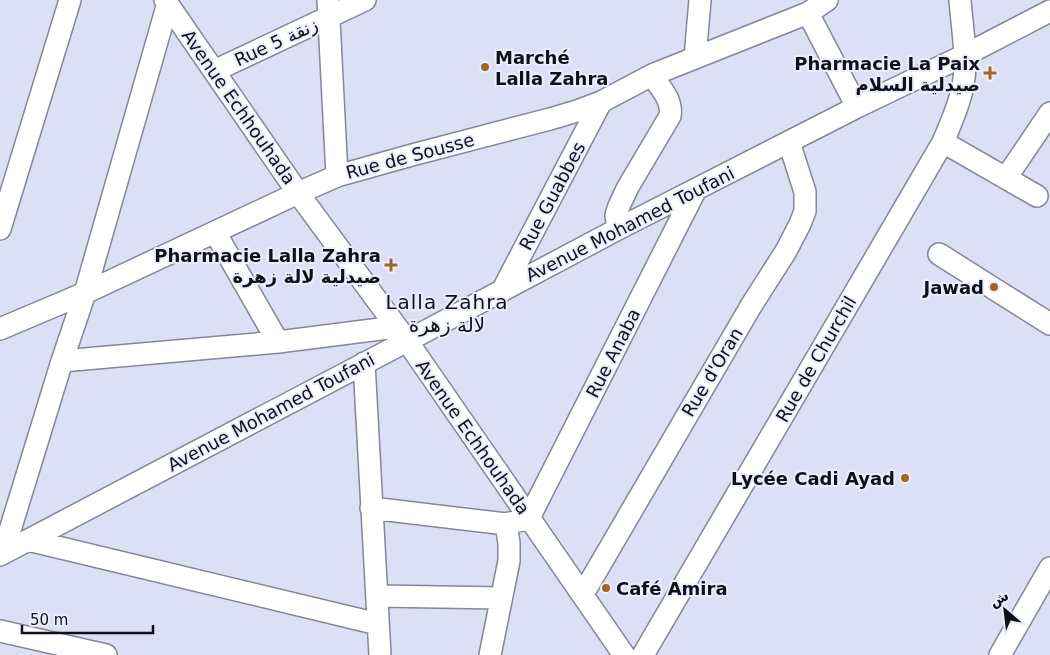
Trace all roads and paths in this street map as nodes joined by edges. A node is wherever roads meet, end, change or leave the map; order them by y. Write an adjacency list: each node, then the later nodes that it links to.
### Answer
1 (70, 0): 24 (street)
2 (365, 0): 7 (street, Rue 5 زنقة)
3 (700, 0): 11 (street)
4 (827, 0): 9 (street, Rue de Sousse)
5 (960, 0): 10 (street, Rue de Churchil)
6 (166, 2): 12 (street, Avenue Echhouhada); 29 (street)
7 (329, 8): 12 (street, Rue 5 زنقة); 19 (street)
8 (1050, 12): 10 (street, Avenue Mohamed Toufani)
9 (808, 13): 11 (street, Rue de Sousse); 15 (street)
10 (965, 55): 15 (street, Avenue Mohamed Toufani); 18 (street, Rue de Churchil)
11 (695, 58): 13 (street, Rue de Sousse)
12 (214, 71): 22 (street, Avenue Echhouhada)
13 (652, 75): 14 (street, Rue de Sousse); 25 (street)
14 (601, 102): 19 (street, Rue de Sousse); 28 (street, Rue Guabbes)
15 (857, 107): 17 (street, Avenue Mohamed Toufani)
16 (1048, 118): 20 (street)
17 (789, 142): 21 (street, Avenue Mohamed Toufani); 42 (street, Rue d'Oran)
18 (943, 142): 20 (street); 51 (street, Rue de Churchil)
19 (336, 176): 22 (street, Rue de Sousse)
20 (1006, 178): 23 (street)
21 (696, 189): 25 (street, Avenue Mohamed Toufani); 37 (street, Rue Anaba)
22 (298, 192): 26 (street, Rue de Sousse); 32 (street, Avenue Echhouhada)
23 (1037, 196)
24 (2, 216)
25 (618, 229): 28 (street, Avenue Mohamed Toufani)
26 (215, 232): 29 (street, Rue de Sousse); 33 (street)
27 (939, 254): 30 (street)
28 (502, 291): 32 (street, Avenue Mohamed Toufani)
29 (85, 293): 31 (street, Rue de Sousse); 34 (street)
30 (1050, 324)
31 (0, 330)
32 (401, 334): 33 (street); 35 (street, Avenue Mohamed Toufani); 37 (street, Avenue Echhouhada)
33 (278, 342): 34 (street)
34 (62, 361): 40 (street)
35 (364, 363): 36 (street); 39 (street, Avenue Mohamed Toufani)
36 (371, 508): 38 (street); 43 (street)
37 (529, 518): 38 (street); 42 (street, Avenue Echhouhada)
38 (506, 524): 44 (street)
39 (28, 540): 40 (street, Avenue Mohamed Toufani); 45 (street)
40 (2, 554)
41 (1050, 568): 52 (street)
42 (582, 594): 50 (street, Avenue Echhouhada)
43 (378, 596): 44 (street); 45 (street)
44 (501, 598): 49 (street)
45 (378, 624): 48 (street)
46 (0, 631): 47 (street)
47 (106, 655)
48 (380, 655)
49 (490, 655)
50 (624, 655)
51 (643, 655)
52 (1000, 655)

